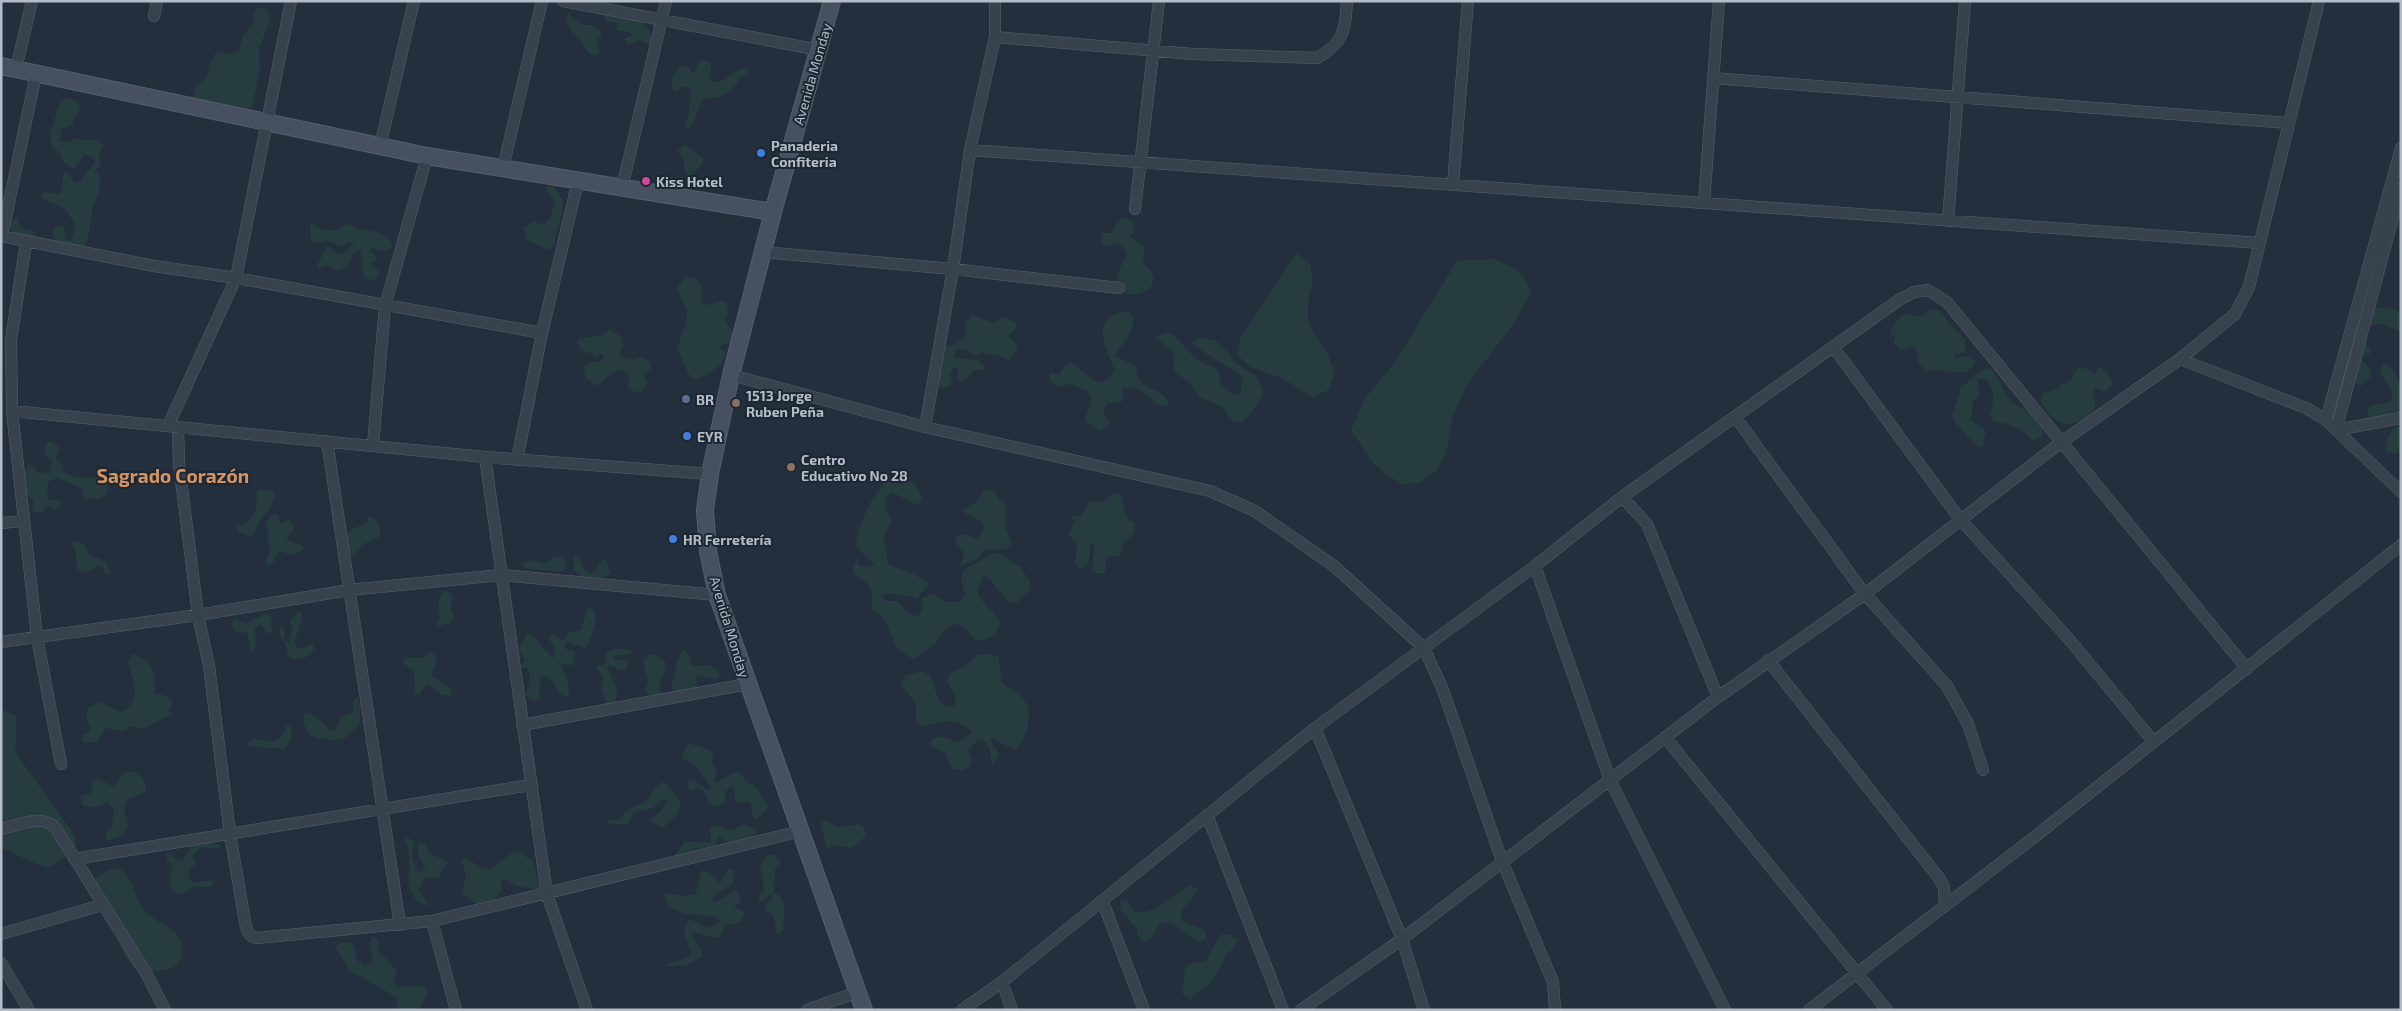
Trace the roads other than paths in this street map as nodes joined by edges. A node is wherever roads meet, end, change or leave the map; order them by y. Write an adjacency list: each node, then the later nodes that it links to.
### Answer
1 (32, 1): 21 (street)
2 (157, 1): 16 (street)
3 (291, 1): 25 (street)
4 (414, 1): 27 (street)
5 (542, 1): 32 (street)
6 (563, 1): 17 (street)
7 (666, 1): 17 (street)
8 (832, 1): 19 (main road, Avenida Monday)
9 (995, 1): 18 (street)
10 (1159, 1): 20 (street)
11 (1347, 1): 20 (street)
12 (1468, 1): 34 (street)
13 (1719, 1): 23 (street)
14 (1965, 1): 24 (street)
15 (2319, 1): 26 (street)
16 (154, 16)
17 (662, 20): 19 (street); 35 (street)
18 (995, 37): 20 (street); 29 (street)
19 (819, 50): 39 (main road, Avenida Monday)
20 (1154, 50): 31 (street)
21 (9, 68): 22 (main road)
22 (36, 74): 25 (main road); 41 (street)
23 (1713, 78): 24 (street); 37 (street)
24 (1958, 98): 26 (street); 40 (street)
25 (267, 122): 27 (main road); 46 (street)
26 (2288, 124): 43 (street)
27 (380, 146): 30 (main road)
28 (2401, 148): 57 (street)
29 (970, 150): 31 (street); 45 (street)
30 (428, 156): 32 (main road); 48 (street)
31 (1141, 162): 34 (street); 38 (street)
32 (502, 168): 33 (main road)
33 (578, 180): 35 (main road); 49 (street)
34 (1453, 185): 37 (street)
35 (622, 188): 39 (main road)
36 (2401, 188): 60 (street)
37 (1704, 203): 40 (street)
38 (1135, 209)
39 (773, 212): 44 (main road, Avenida Monday)
40 (1948, 221): 43 (street)
41 (2, 236): 42 (street)
42 (26, 242): 46 (street); 50 (street)
43 (2260, 243): 52 (street)
44 (763, 252): 45 (street); 53 (main road, Avenida Monday)
45 (953, 270): 47 (street); 59 (street)
46 (236, 278): 48 (street); 58 (street)
47 (1119, 288)
48 (385, 306): 49 (street); 63 (street)
49 (542, 333): 65 (street)
50 (6, 340): 54 (street)
51 (1834, 348): 55 (street); 62 (street); 69 (street)
52 (2180, 359): 57 (street); 62 (street)
53 (731, 375): 59 (street); 66 (main road, Avenida Monday)
54 (12, 412): 58 (street); 70 (street)
55 (1736, 418): 68 (street); 76 (street)
56 (2401, 418): 60 (street)
57 (2326, 420): 60 (street)
58 (173, 427): 61 (street); 78 (street)
59 (925, 427): 81 (street)
60 (2336, 430): 67 (street)
61 (326, 441): 63 (street); 75 (street)
62 (2060, 443): 69 (street); 83 (street)
63 (373, 445): 64 (street)
64 (485, 457): 65 (street); 74 (street)
65 (517, 460): 66 (street)
66 (710, 474): 77 (main road, Avenida Monday)
67 (2401, 492)
68 (1622, 497): 73 (street); 85 (street)
69 (1960, 519): 76 (street); 89 (street)
70 (23, 521): 71 (street); 79 (street)
71 (1, 523)
72 (2401, 545): 83 (street)
73 (1535, 566): 81 (street); 92 (street)
74 (502, 575): 75 (street); 77 (street); 86 (street)
75 (349, 590): 78 (street); 94 (street)
76 (1865, 594): 82 (street); 91 (street)
77 (717, 595): 84 (main road, Avenida Monday)
78 (198, 615): 79 (street); 98 (street)
79 (37, 637): 80 (street); 90 (street)
80 (1, 642)
81 (1424, 648): 87 (street); 100 (street)
82 (1768, 660): 85 (street); 104 (street)
83 (2247, 669): 89 (street)
84 (748, 684): 86 (street); 97 (main road, Avenida Monday)
85 (1718, 698): 88 (street)
86 (522, 725): 93 (street)
87 (1315, 728): 95 (street); 108 (street)
88 (1665, 737): 92 (street); 110 (street)
89 (2153, 741): 104 (street)
90 (61, 764)
91 (1983, 770)
92 (1610, 780): 100 (street); 126 (street)
93 (530, 785): 94 (street); 101 (street)
94 (383, 809): 98 (street); 106 (street)
95 (1208, 815): 102 (street); 122 (street)
96 (1, 829): 99 (street)
97 (801, 831): 101 (street); 112 (main road, Avenida Monday)
98 (230, 834): 99 (street); 106 (street)
99 (74, 859): 103 (street)
100 (1502, 861): 108 (street); 125 (street)
101 (547, 894): 105 (street); 116 (street)
102 (1102, 900): 111 (street); 121 (street)
103 (102, 905): 107 (street); 114 (street)
104 (1945, 906): 110 (street)
105 (432, 921): 106 (street); 115 (street)
106 (400, 926)
107 (1, 934)
108 (1402, 938): 123 (street); 124 (street)
109 (1, 963): 113 (street)
110 (1857, 971): 127 (street); 128 (street)
111 (1002, 982): 119 (street); 120 (street)
112 (858, 992): 117 (street); 118 (main road, Avenida Monday)
113 (29, 1010)
114 (165, 1010)
115 (456, 1010)
116 (587, 1010)
117 (808, 1010)
118 (864, 1010)
119 (962, 1010)
120 (1012, 1010)
121 (1144, 1010)
122 (1282, 1010)
123 (1301, 1010)
124 (1424, 1010)
125 (1556, 1010)
126 (1725, 1010)
127 (1808, 1010)
128 (1887, 1010)

